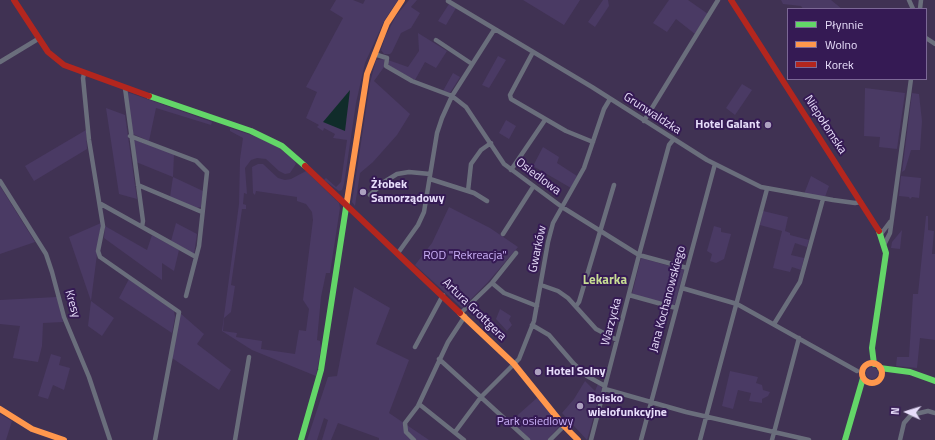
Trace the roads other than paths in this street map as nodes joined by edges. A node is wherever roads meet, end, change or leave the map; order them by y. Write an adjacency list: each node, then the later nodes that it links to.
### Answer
1 (14, 0): 7 (main road, Artura Grottgera)
2 (402, 0): 10 (main road)
3 (718, 0): 19 (street)
4 (731, 0): 36 (main road, Niepołomska)
5 (448, 1): 6 (street, Grunwaldzka)
6 (494, 30): 9 (street, Grunwaldzka); 12 (street)
7 (38, 39): 11 (street); 13 (main road, Artura Grottgera)
8 (436, 40): 12 (street)
9 (533, 52): 17 (street, Grunwaldzka); 18 (street)
10 (374, 54): 16 (street, Osiedlowa); 38 (main road)
11 (0, 62)
12 (472, 64): 16 (street)
13 (84, 74): 15 (main road, Artura Grottgera); 37 (street)
14 (911, 80): 41 (street)
15 (125, 88): 20 (street); 38 (main road, Artura Grottgera)
16 (452, 96): 23 (street, Osiedlowa); 26 (street)
17 (610, 99): 19 (street, Grunwaldzka); 22 (street, Gwarków)
18 (545, 120): 22 (street); 25 (street)
19 (644, 121): 21 (street, Grunwaldzka)
20 (130, 136): 28 (street); 40 (street)
21 (673, 140): 24 (street, Grunwaldzka); 49 (street, Warzycka)
22 (593, 142): 39 (street, Gwarków)
23 (491, 143): 25 (street, Osiedlowa); 32 (street)
24 (715, 164): 31 (street, Grunwaldzka); 51 (street, Jana Kochanowskiego)
25 (511, 170): 30 (street, Osiedlowa)
26 (430, 177): 32 (street); 33 (street); 47 (street)
27 (0, 181): 91 (street, Kresy)
28 (138, 185): 40 (street); 42 (street)
29 (614, 185): 43 (street)
30 (533, 187): 39 (street, Osiedlowa); 44 (street)
31 (767, 189): 34 (street, Grunwaldzka); 58 (street)
32 (468, 191): 35 (street)
33 (370, 195)
34 (823, 199): 36 (street, Grunwaldzka); 63 (street)
35 (487, 201)
36 (861, 202): 45 (main road, Niepołomska)
37 (101, 204): 42 (street); 92 (street)
38 (347, 205): 47 (main road, Artura Grottgera); 94 (main road)
39 (562, 207): 43 (street, Osiedlowa); 53 (street, Gwarków)
40 (202, 212): 50 (street)
41 (891, 218): 45 (street); 46 (street)
42 (142, 227): 50 (street)
43 (600, 230): 49 (street, Osiedlowa); 60 (street)
44 (503, 234)
45 (882, 234): 46 (main road, Niepołomska)
46 (885, 243): 71 (main road, Niepołomska)
47 (398, 253): 55 (main road, Artura Grottgera)
48 (516, 253): 52 (street)
49 (639, 255): 51 (street, Osiedlowa); 56 (street, Warzycka)
50 (196, 257): 57 (street)
51 (687, 268): 54 (street, Jana Kochanowskiego)
52 (492, 283): 59 (street); 62 (street)
53 (541, 285): 59 (street, Gwarków); 60 (street)
54 (682, 288): 58 (street); 61 (street, Jana Kochanowskiego)
55 (443, 295): 62 (main road, Artura Grottgera); 67 (street)
56 (629, 295): 61 (street); 66 (street, Warzycka)
57 (186, 296)
58 (737, 304): 63 (street); 86 (street)
59 (536, 306): 64 (street, Gwarków)
60 (576, 306): 66 (street)
61 (676, 308): 81 (street, Jana Kochanowskiego)
62 (464, 314): 69 (street); 70 (main road, Artura Grottgera)
63 (774, 324): 65 (street)
64 (532, 325): 70 (street, Gwarków); 79 (street)
65 (799, 338): 73 (street); 89 (street)
66 (617, 340): 79 (street, Warzycka)
67 (415, 347)
68 (249, 357): 93 (street)
69 (439, 359): 80 (street); 82 (street)
70 (514, 364): 80 (street, Gwarków); 87 (main road, Artura Grottgera)
71 (870, 364): 72 (main road); 76 (main road)
72 (880, 368): 74 (main road); 75 (main road)
73 (857, 371)
74 (881, 375): 75 (main road); 78 (main road)
75 (917, 375): 77 (main road)
76 (863, 378): 78 (main road); 83 (main road)
77 (935, 381)
78 (870, 382): 83 (main road)
79 (605, 387): 81 (street); 100 (street, Warzycka)
80 (481, 397): 88 (street, Gwarków); 97 (street)
81 (651, 401): 86 (street); 101 (street, Jana Kochanowskiego)
82 (419, 404): 88 (street); 95 (street)
83 (854, 408): 105 (main road)
84 (0, 410): 90 (main road)
85 (935, 414): 106 (street)
86 (706, 416): 89 (street); 102 (street)
87 (564, 426): 98 (street); 99 (main road, Artura Grottgera)
88 (455, 432): 96 (street)
89 (774, 432): 103 (street); 104 (street)
90 (64, 440)
91 (110, 440)
92 (155, 440)
93 (235, 440)
94 (301, 440)
95 (414, 440)
96 (464, 440)
97 (528, 440)
98 (550, 440)
99 (578, 440)
100 (591, 440)
101 (641, 440)
102 (700, 440)
103 (772, 440)
104 (809, 440)
105 (845, 440)
106 (900, 440)

